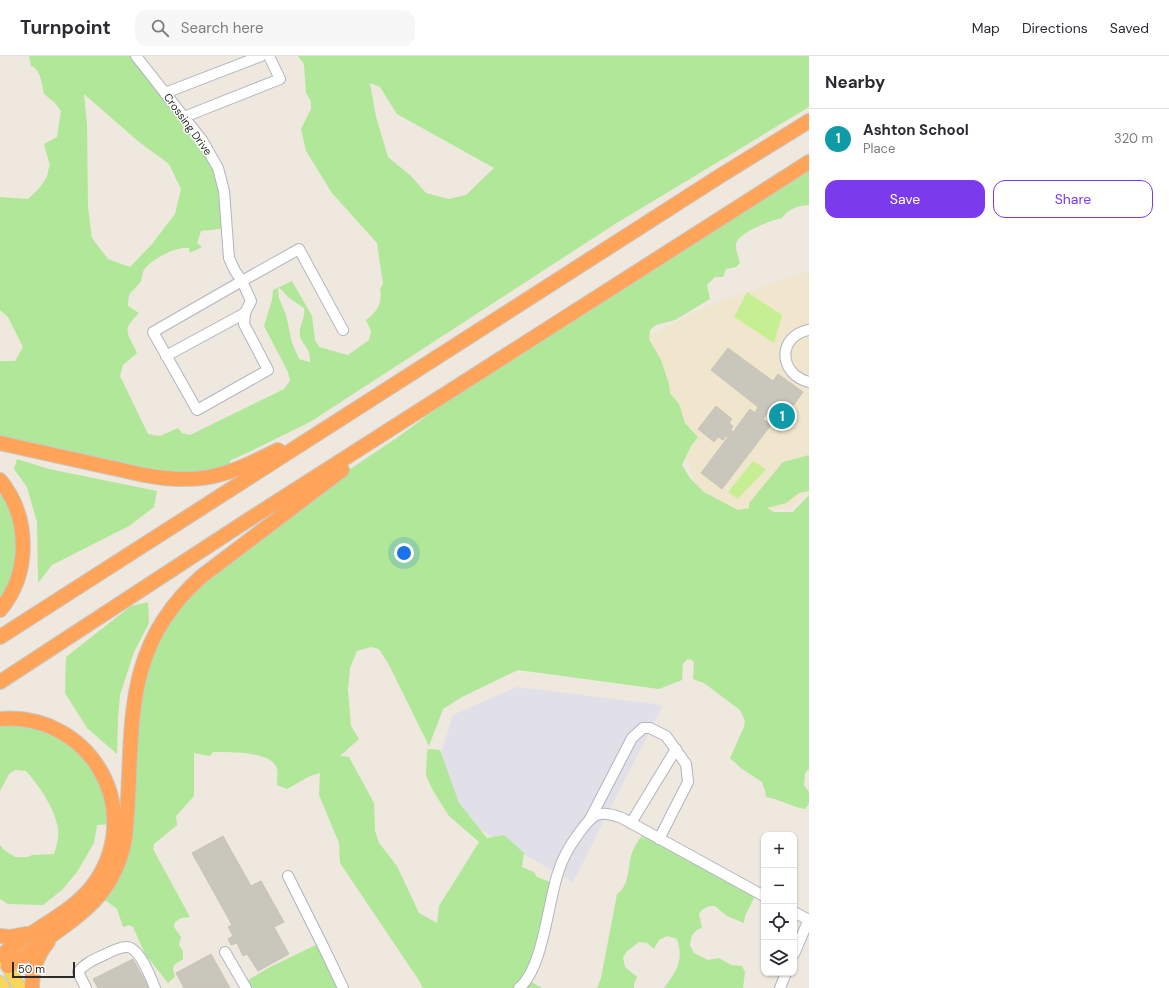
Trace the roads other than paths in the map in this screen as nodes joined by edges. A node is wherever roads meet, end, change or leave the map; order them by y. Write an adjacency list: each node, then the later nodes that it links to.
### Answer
1 (136, 56): 4 (street, Crossing Drive)
2 (260, 56): 4 (street)
3 (270, 56): 5 (street)
4 (165, 93): 5 (street, Crossing Drive)
5 (184, 117): 8 (street, Crossing Drive)
6 (809, 121): 14 (highway)
7 (809, 162): 15 (highway)
8 (242, 281): 9 (street, Crossing Drive); 10 (street); 12 (street)
9 (245, 313): 12 (street); 12 (street)
10 (343, 330)
11 (809, 330): 13 (street)
12 (166, 356)
13 (809, 382)
14 (338, 421): 16 (highway); 19 (highway)
15 (398, 425): 20 (highway); 30 (highway)
16 (0, 443)
17 (0, 480): 18 (highway)
18 (0, 610)
19 (0, 637)
20 (0, 682)
21 (0, 719): 31 (highway)
22 (676, 749): 23 (street); 24 (street); 25 (street)
23 (590, 819): 24 (street); 45 (street)
24 (631, 823): 25 (street)
25 (659, 839): 27 (street)
26 (288, 876): 44 (street)
27 (761, 894)
28 (797, 913): 29 (street)
29 (809, 919): 33 (street)
30 (62, 928): 35 (highway); 40 (highway)
31 (35, 930): 32 (highway); 35 (highway)
32 (0, 936)
33 (797, 947)
34 (225, 952): 43 (street)
35 (2, 960): 39 (main road)
36 (785, 976): 46 (street)
37 (0, 982): 38 (main road)
38 (4, 988)
39 (20, 988)
40 (32, 988)
41 (86, 988): 42 (street)
42 (156, 988)
43 (246, 988)
44 (343, 988)
45 (519, 988)
46 (780, 988)

